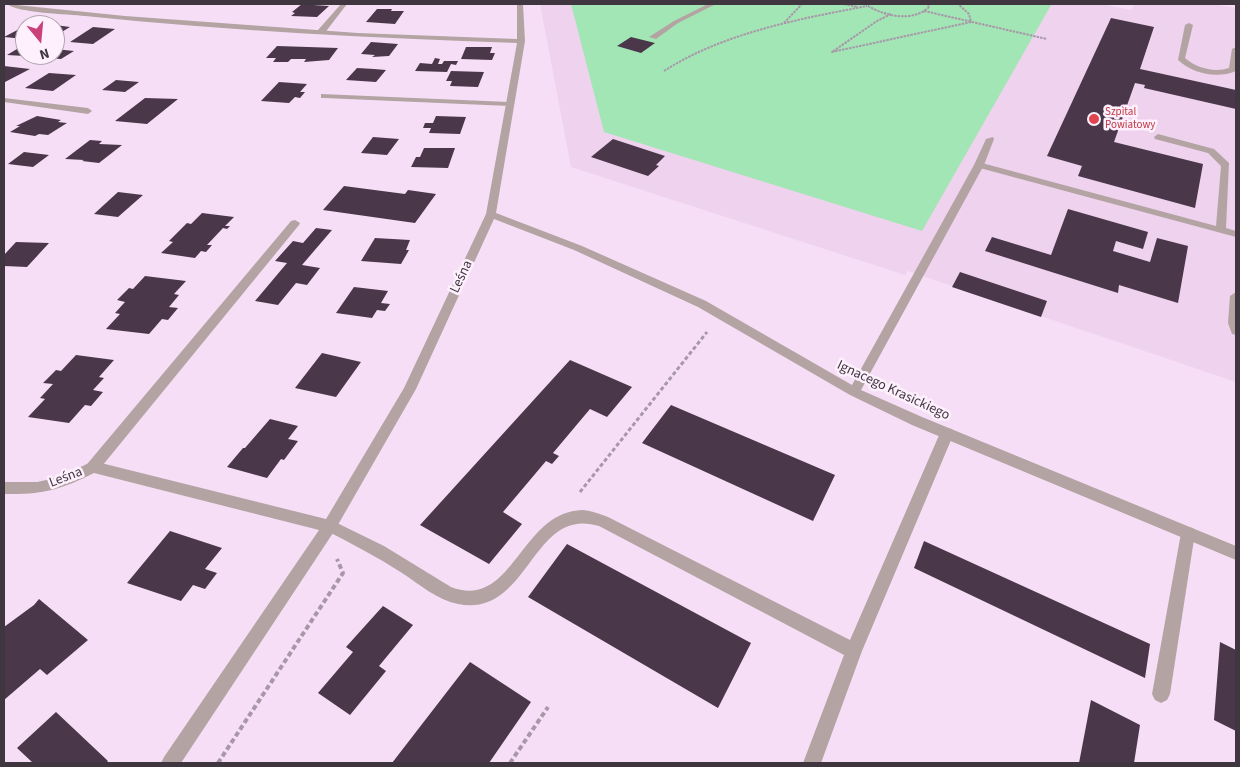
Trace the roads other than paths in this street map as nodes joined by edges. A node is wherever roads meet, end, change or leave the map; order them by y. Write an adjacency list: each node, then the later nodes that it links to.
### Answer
1 (10, 4): 6 (street)
2 (344, 4): 6 (street)
3 (520, 4): 8 (street, Leśna)
4 (713, 4): 7 (street)
5 (1189, 25): 9 (street)
6 (321, 32): 8 (street)
7 (653, 37)
8 (521, 41): 12 (street, Leśna)
9 (1236, 49)
10 (324, 96): 12 (street)
11 (4, 100): 13 (street)
12 (509, 104): 17 (street, Leśna)
13 (88, 112)
14 (1158, 136): 19 (street)
15 (990, 139): 16 (street)
16 (979, 165): 19 (street); 23 (street)
17 (491, 214): 23 (street, Ignacego Krasickiego); 27 (street, Leśna)
18 (295, 223): 25 (street)
19 (1221, 230): 20 (street)
20 (1236, 234)
21 (1236, 296): 22 (street)
22 (1236, 331)
23 (854, 392): 24 (street, Ignacego Krasickiego)
24 (947, 433): 28 (street, Ignacego Krasickiego); 30 (street)
25 (93, 468): 26 (street, Leśna); 27 (street, Leśna)
26 (4, 488)
27 (330, 526): 30 (street); 32 (street, Leśna)
28 (1188, 533): 29 (street, Ignacego Krasickiego); 31 (street)
29 (1236, 553)
30 (854, 652): 33 (street)
31 (1161, 694)
32 (170, 763)
33 (812, 763)

